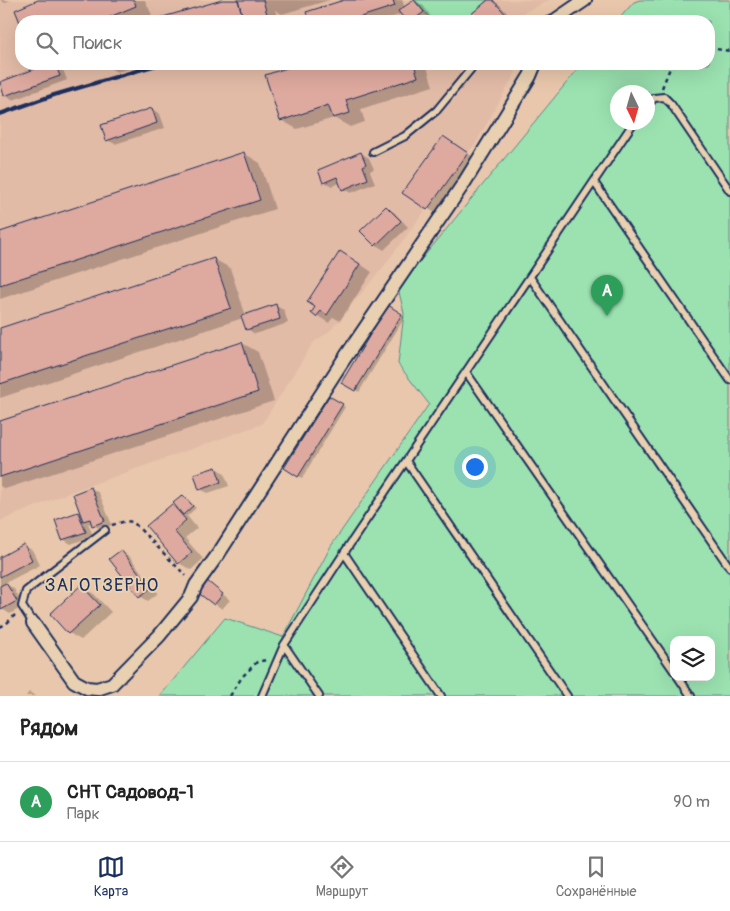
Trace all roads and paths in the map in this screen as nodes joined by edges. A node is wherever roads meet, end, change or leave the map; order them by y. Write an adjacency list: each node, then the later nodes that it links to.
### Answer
1 (585, 0): 2 (street)
2 (561, 15)
3 (715, 49): 4 (path)
4 (730, 51)
5 (470, 70): 11 (lane)
6 (532, 70): 21 (street)
7 (669, 70): 8 (path)
8 (664, 97): 9 (lane); 13 (lane)
9 (655, 98)
10 (629, 130): 12 (lane)
11 (373, 152)
12 (594, 182): 14 (lane); 16 (lane)
13 (730, 191)
14 (530, 276): 15 (lane); 20 (lane)
15 (466, 372): 17 (lane); 27 (lane)
16 (730, 380)
17 (406, 462): 19 (lane); 33 (lane)
18 (105, 530): 21 (path); 22 (lane)
19 (344, 553): 25 (lane); 32 (lane)
20 (730, 568)
21 (196, 586): 23 (street)
22 (22, 606): 23 (lane); 24 (path)
23 (33, 622)
24 (0, 627)
25 (284, 645): 26 (lane); 31 (lane)
26 (277, 662): 29 (path); 30 (lane)
27 (670, 665)
28 (681, 681): 34 (lane)
29 (230, 696)
30 (262, 696)
31 (319, 696)
32 (441, 696)
33 (566, 696)
34 (691, 696)

